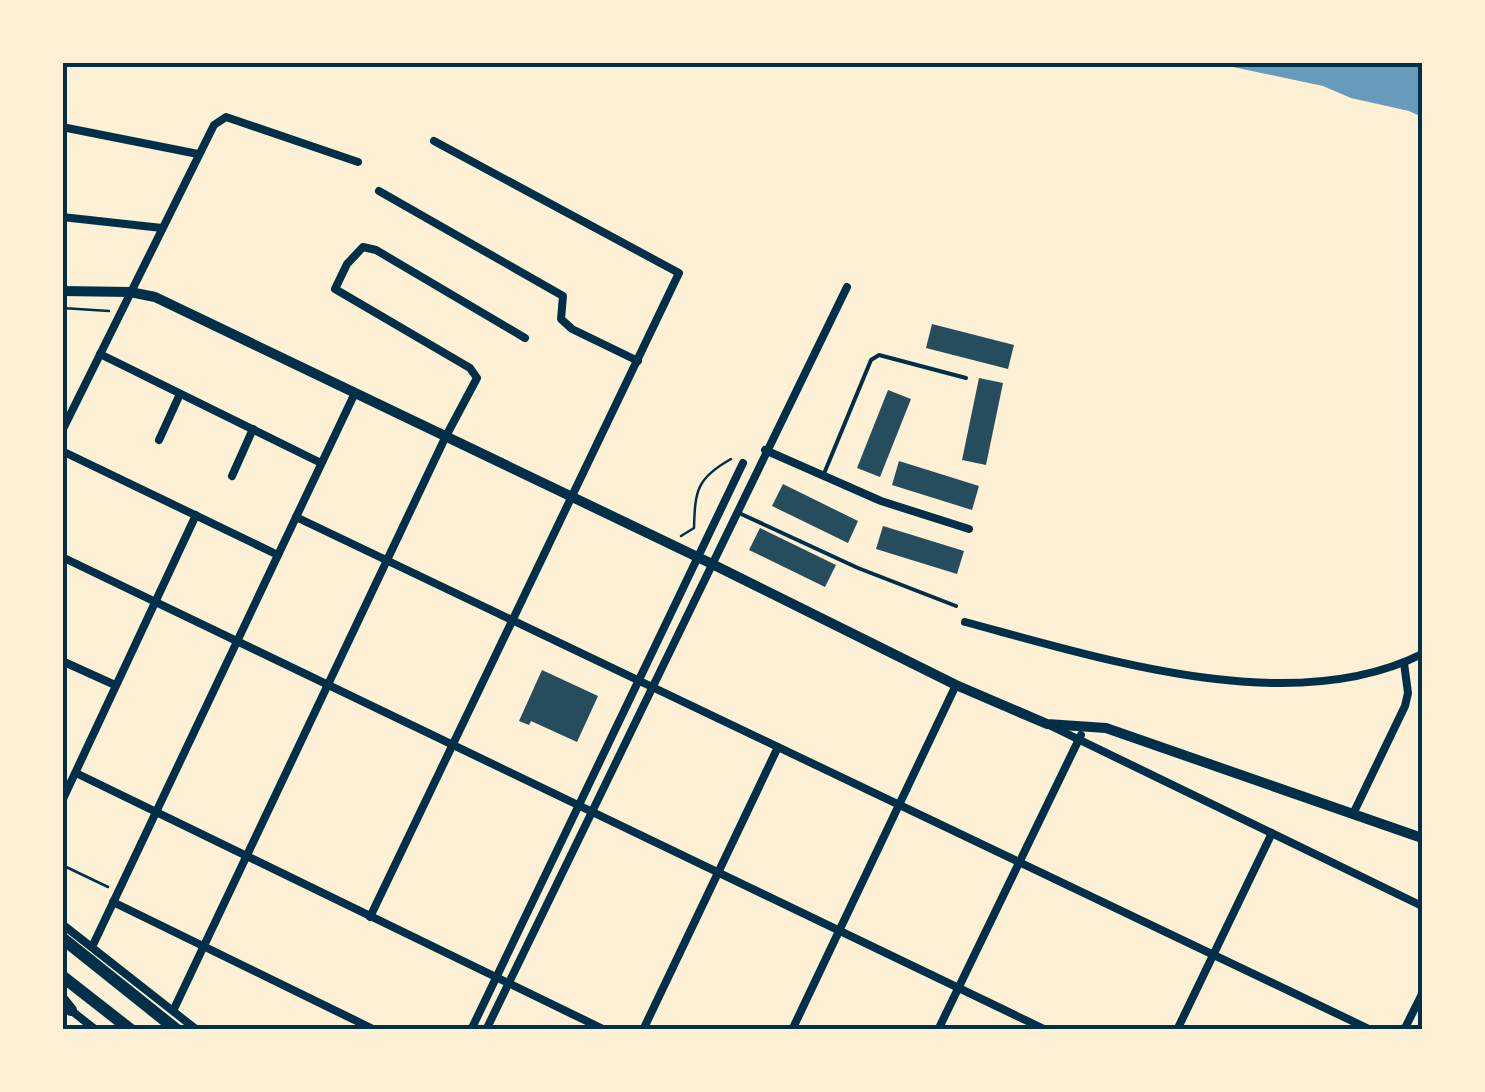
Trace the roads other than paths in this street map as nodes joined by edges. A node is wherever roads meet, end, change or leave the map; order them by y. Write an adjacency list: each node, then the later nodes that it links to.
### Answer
1 (62, 127): 3 (street)
2 (434, 140): 13 (street)
3 (198, 154): 4 (street); 7 (street)
4 (358, 162)
5 (380, 191): 13 (street)
6 (62, 217): 7 (street)
7 (162, 228): 10 (street)
8 (846, 287): 21 (street)
9 (62, 291): 10 (street)
10 (130, 292): 12 (street); 16 (street)
11 (525, 338): 19 (street)
12 (100, 354): 15 (street); 18 (street)
13 (638, 361): 27 (street)
14 (966, 378): 26 (lane)
15 (180, 394): 17 (street); 20 (street)
16 (354, 394): 19 (street); 23 (street)
17 (254, 429): 23 (street); 25 (street)
18 (62, 432)
19 (445, 438): 27 (street); 35 (street)
20 (159, 440)
21 (765, 450): 26 (street); 28 (street)
22 (62, 451): 29 (street)
23 (322, 462): 30 (street)
24 (739, 462): 34 (street)
25 (232, 476)
26 (823, 477): 31 (street)
27 (573, 497): 34 (street); 39 (street)
28 (735, 512): 36 (street); 38 (lane)
29 (196, 515): 32 (street); 37 (street)
30 (296, 516): 32 (street); 35 (street)
31 (969, 529)
32 (278, 555): 41 (street)
33 (62, 557): 37 (street)
34 (698, 557): 36 (street); 45 (street)
35 (387, 560): 39 (street); 46 (street)
36 (710, 562): 47 (street); 49 (street)
37 (156, 602): 41 (street); 48 (street)
38 (956, 606)
39 (513, 620): 45 (street); 53 (street)
40 (965, 622): 44 (street)
41 (237, 640): 46 (street); 60 (street)
42 (1422, 654): 44 (street)
43 (62, 661): 48 (street)
44 (1404, 663): 61 (street)
45 (639, 680): 49 (street); 58 (street)
46 (328, 684): 53 (street); 64 (street)
47 (956, 685): 50 (street); 57 (street)
48 (115, 686): 55 (street)
49 (651, 686): 54 (street); 59 (street)
50 (1047, 724): 51 (street); 52 (street)
51 (1086, 726): 52 (street); 61 (street)
52 (1079, 739): 62 (street); 65 (street)
53 (453, 744): 58 (street); 69 (street)
54 (778, 746): 57 (street); 66 (street)
55 (76, 773): 56 (street); 60 (street)
56 (62, 801)
57 (899, 804): 65 (street); 71 (street)
58 (579, 805): 59 (street); 77 (street)
59 (591, 811): 66 (street); 78 (street)
60 (155, 814): 64 (street); 67 (street)
61 (1353, 814): 63 (street)
62 (1272, 834): 68 (street); 75 (street)
63 (1422, 838)
64 (246, 857): 69 (street); 73 (street)
65 (1020, 862): 75 (street); 79 (street)
66 (717, 871): 71 (street); 91 (street)
67 (113, 902): 73 (street); 74 (street)
68 (1422, 906)
69 (370, 917): 77 (street)
70 (62, 924): 74 (street)
71 (840, 930): 79 (street); 92 (street)
72 (66, 940): 85 (main road)
73 (204, 946): 82 (street); 87 (street)
74 (92, 947): 82 (street)
75 (1213, 954): 95 (street); 96 (street)
76 (62, 976): 84 (main road)
77 (496, 978): 78 (street); 88 (street)
78 (508, 984): 89 (street); 90 (street)
79 (959, 988): 93 (street); 94 (street)
80 (1422, 994): 97 (street)
81 (65, 1008): 83 (street)
82 (173, 1011): 86 (street)
83 (96, 1030)
84 (131, 1030)
85 (177, 1030)
86 (197, 1030)
87 (375, 1030)
88 (471, 1030)
89 (486, 1030)
90 (605, 1030)
91 (643, 1030)
92 (792, 1030)
93 (938, 1030)
94 (1046, 1030)
95 (1177, 1030)
96 (1370, 1030)
97 (1404, 1030)

